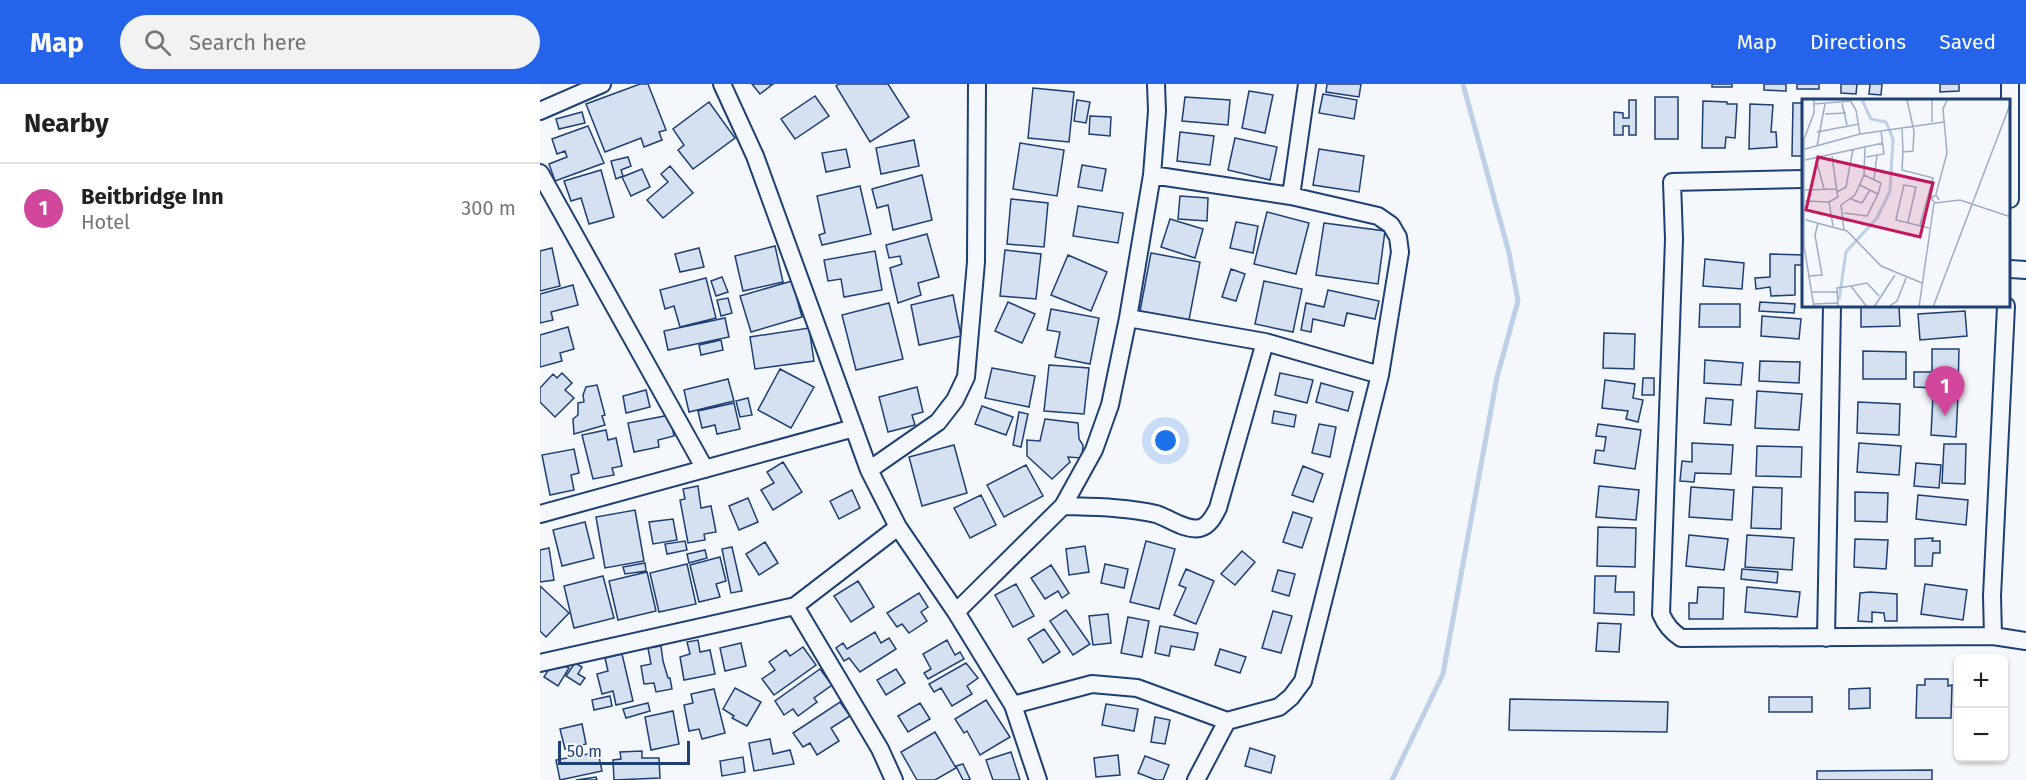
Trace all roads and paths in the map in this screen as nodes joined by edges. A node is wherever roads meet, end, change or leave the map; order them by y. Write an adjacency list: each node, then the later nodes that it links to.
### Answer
1 (602, 84): 6 (street)
2 (722, 84): 18 (street)
3 (977, 84): 20 (street)
4 (1156, 84): 8 (street)
5 (1307, 84): 10 (street)
6 (540, 111)
7 (540, 173): 19 (street)
8 (1152, 175): 10 (street); 15 (street)
9 (1802, 179): 27 (street)
10 (1291, 196): 17 (street)
11 (2011, 269): 12 (street)
12 (2026, 270)
13 (1832, 308): 27 (street)
14 (2006, 308): 26 (street)
15 (1128, 318): 16 (street); 21 (street)
16 (1264, 342): 17 (street); 21 (street)
17 (1380, 375): 31 (street)
18 (854, 428): 19 (street); 20 (street)
19 (705, 469): 22 (street)
20 (869, 470): 23 (street)
21 (1063, 506): 25 (street)
22 (540, 514)
23 (898, 527): 24 (street); 25 (street)
24 (795, 606): 29 (street); 32 (street)
25 (956, 612): 30 (street)
26 (1993, 636): 27 (street); 28 (street)
27 (1826, 638)
28 (2026, 641)
29 (540, 663)
30 (1013, 705): 31 (street); 33 (street)
31 (1227, 721): 34 (street)
32 (894, 780)
33 (1038, 780)
34 (1196, 780)

